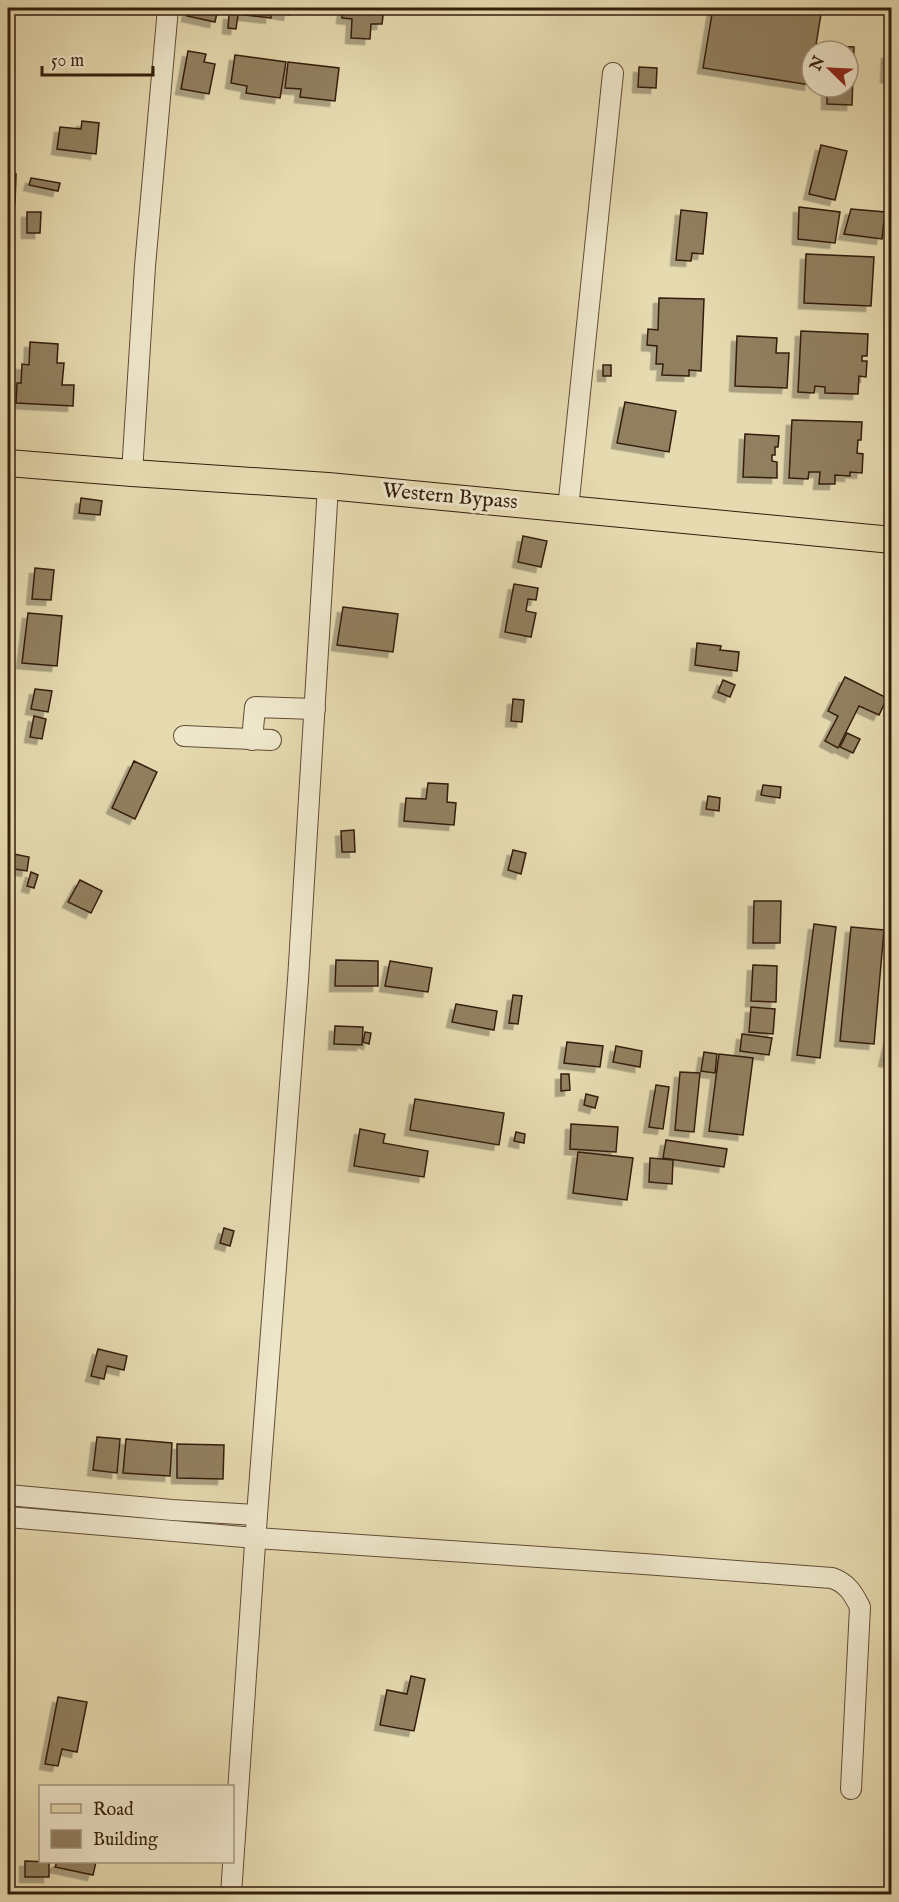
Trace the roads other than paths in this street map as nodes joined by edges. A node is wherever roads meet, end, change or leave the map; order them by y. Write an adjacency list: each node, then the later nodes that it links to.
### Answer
1 (168, 8): 4 (street)
2 (613, 73): 6 (street)
3 (8, 463): 4 (main road, Western Bypass)
4 (132, 473): 5 (main road, Western Bypass)
5 (328, 486): 6 (main road, Western Bypass); 8 (street)
6 (568, 509): 7 (main road, Western Bypass)
7 (891, 540)
8 (315, 709): 9 (street); 11 (street)
9 (184, 736)
10 (8, 1496): 11 (street)
11 (257, 1515): 13 (street)
12 (8, 1517): 13 (street)
13 (256, 1538): 14 (street); 15 (street)
14 (851, 1789)
15 (234, 1851)
16 (233, 1863): 17 (street)
17 (231, 1894)

